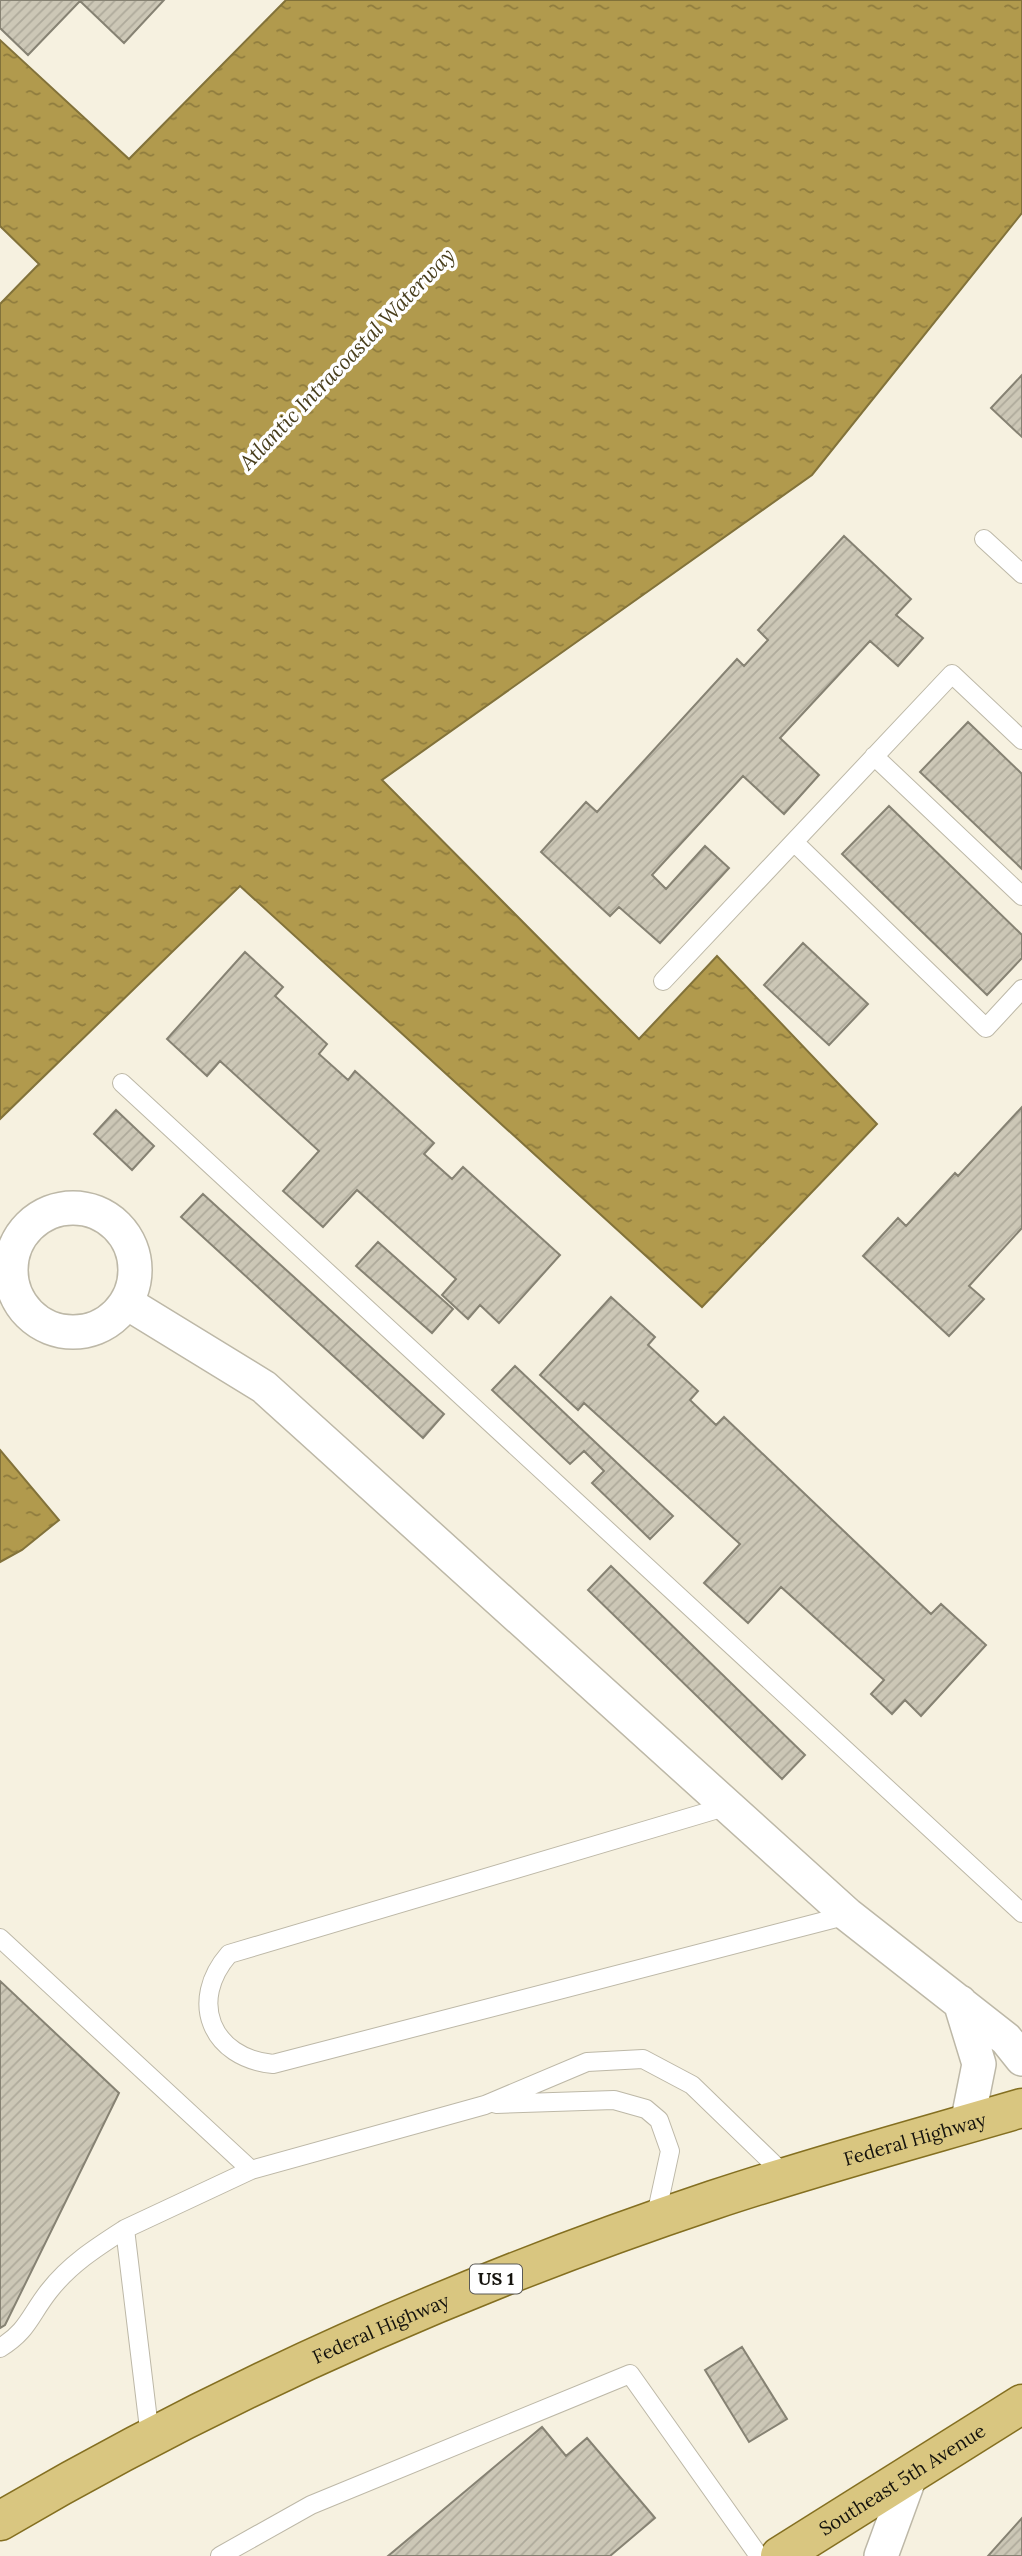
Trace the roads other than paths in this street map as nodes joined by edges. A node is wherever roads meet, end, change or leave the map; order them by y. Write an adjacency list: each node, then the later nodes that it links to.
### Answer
1 (984, 539): 2 (lane)
2 (1022, 574)
3 (1022, 740): 4 (lane)
4 (874, 756): 5 (lane); 6 (lane)
5 (794, 842): 7 (lane); 8 (lane)
6 (1022, 896)
7 (663, 981)
8 (1022, 989)
9 (122, 1083): 12 (lane)
10 (127, 1303): 11 (street)
11 (728, 1807): 13 (street); 13 (lane)
12 (1022, 1913)
13 (848, 1915): 15 (street)
14 (0, 1938): 20 (lane)
15 (960, 2002): 16 (street); 19 (street)
16 (1022, 2059)
17 (485, 2105): 20 (lane); 21 (lane); 22 (lane)
18 (1022, 2108): 19 (main road, Federal Highway / US 1)
19 (967, 2124): 21 (main road, Federal Highway / US 1)
20 (251, 2170): 23 (lane)
21 (788, 2177): 22 (main road, Federal Highway / US 1)
22 (656, 2220): 27 (main road, Federal Highway / US 1)
23 (125, 2229): 24 (lane); 27 (lane)
24 (0, 2348)
25 (1022, 2378): 28 (main road)
26 (1022, 2404): 28 (main road, Southeast 5th Avenue)
27 (150, 2437): 29 (main road, Federal Highway / US 1)
28 (925, 2464): 32 (main road, Southeast 5th Avenue); 33 (street)
29 (0, 2521)
30 (220, 2556): 31 (lane)
31 (759, 2556)
32 (780, 2556)
33 (881, 2556)

